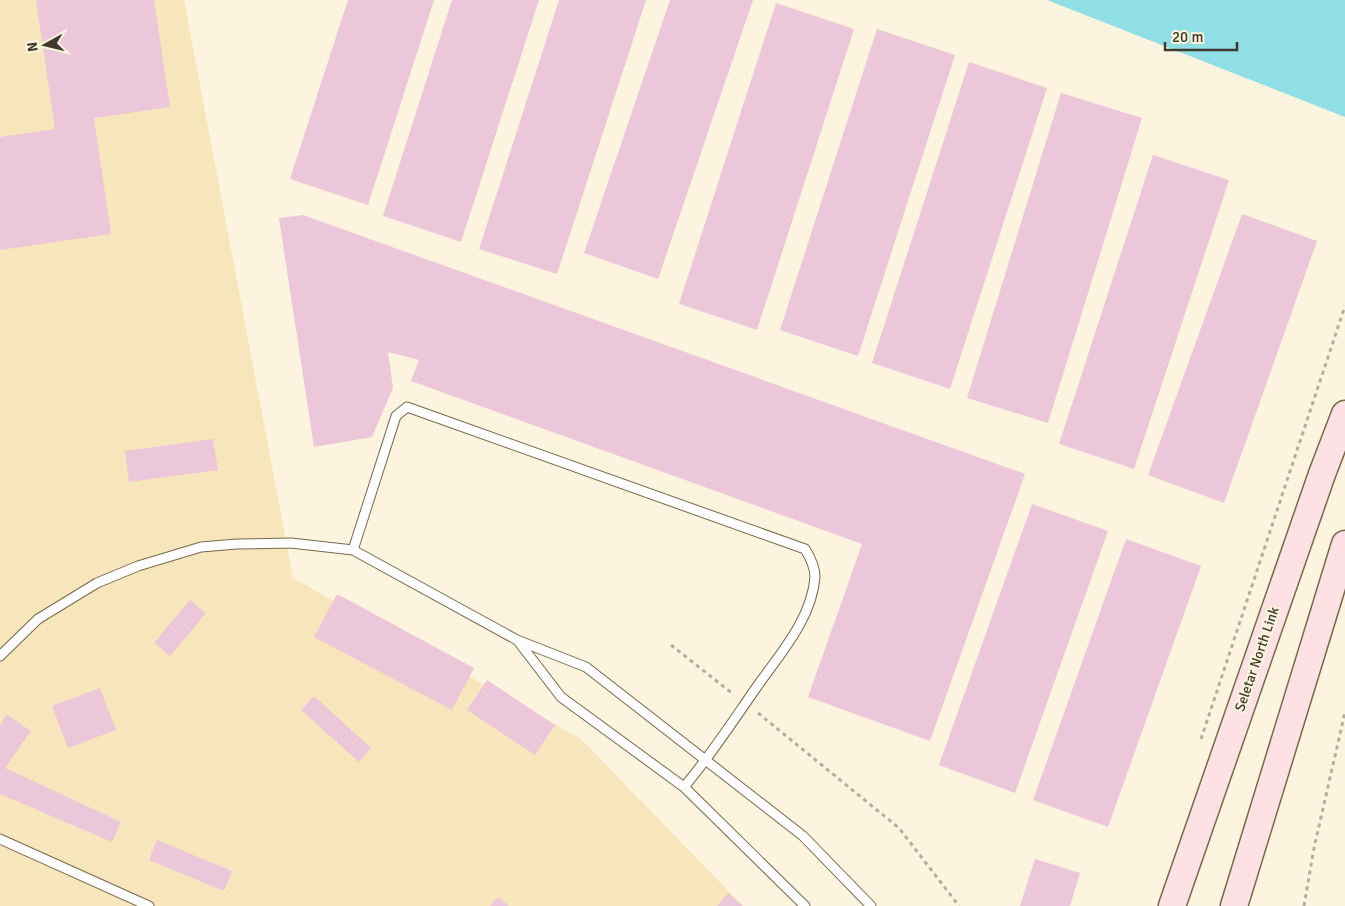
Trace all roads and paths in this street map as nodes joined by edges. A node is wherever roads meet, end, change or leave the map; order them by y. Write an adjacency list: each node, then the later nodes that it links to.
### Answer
1 (1345, 306): 10 (path)
2 (1345, 414): 18 (main road, Seletar North Link)
3 (1345, 544): 19 (main road)
4 (353, 550): 5 (lane); 7 (lane); 8 (lane)
5 (517, 640): 11 (lane); 12 (lane)
6 (671, 645): 8 (path)
7 (0, 656)
8 (746, 703): 11 (lane); 17 (path)
9 (1345, 712): 20 (path)
10 (1199, 745)
11 (707, 760): 12 (lane); 16 (lane)
12 (684, 787): 15 (lane)
13 (0, 839): 14 (lane)
14 (149, 906)
15 (805, 906)
16 (871, 906)
17 (959, 906)
18 (1172, 906)
19 (1234, 906)
20 (1304, 906)

